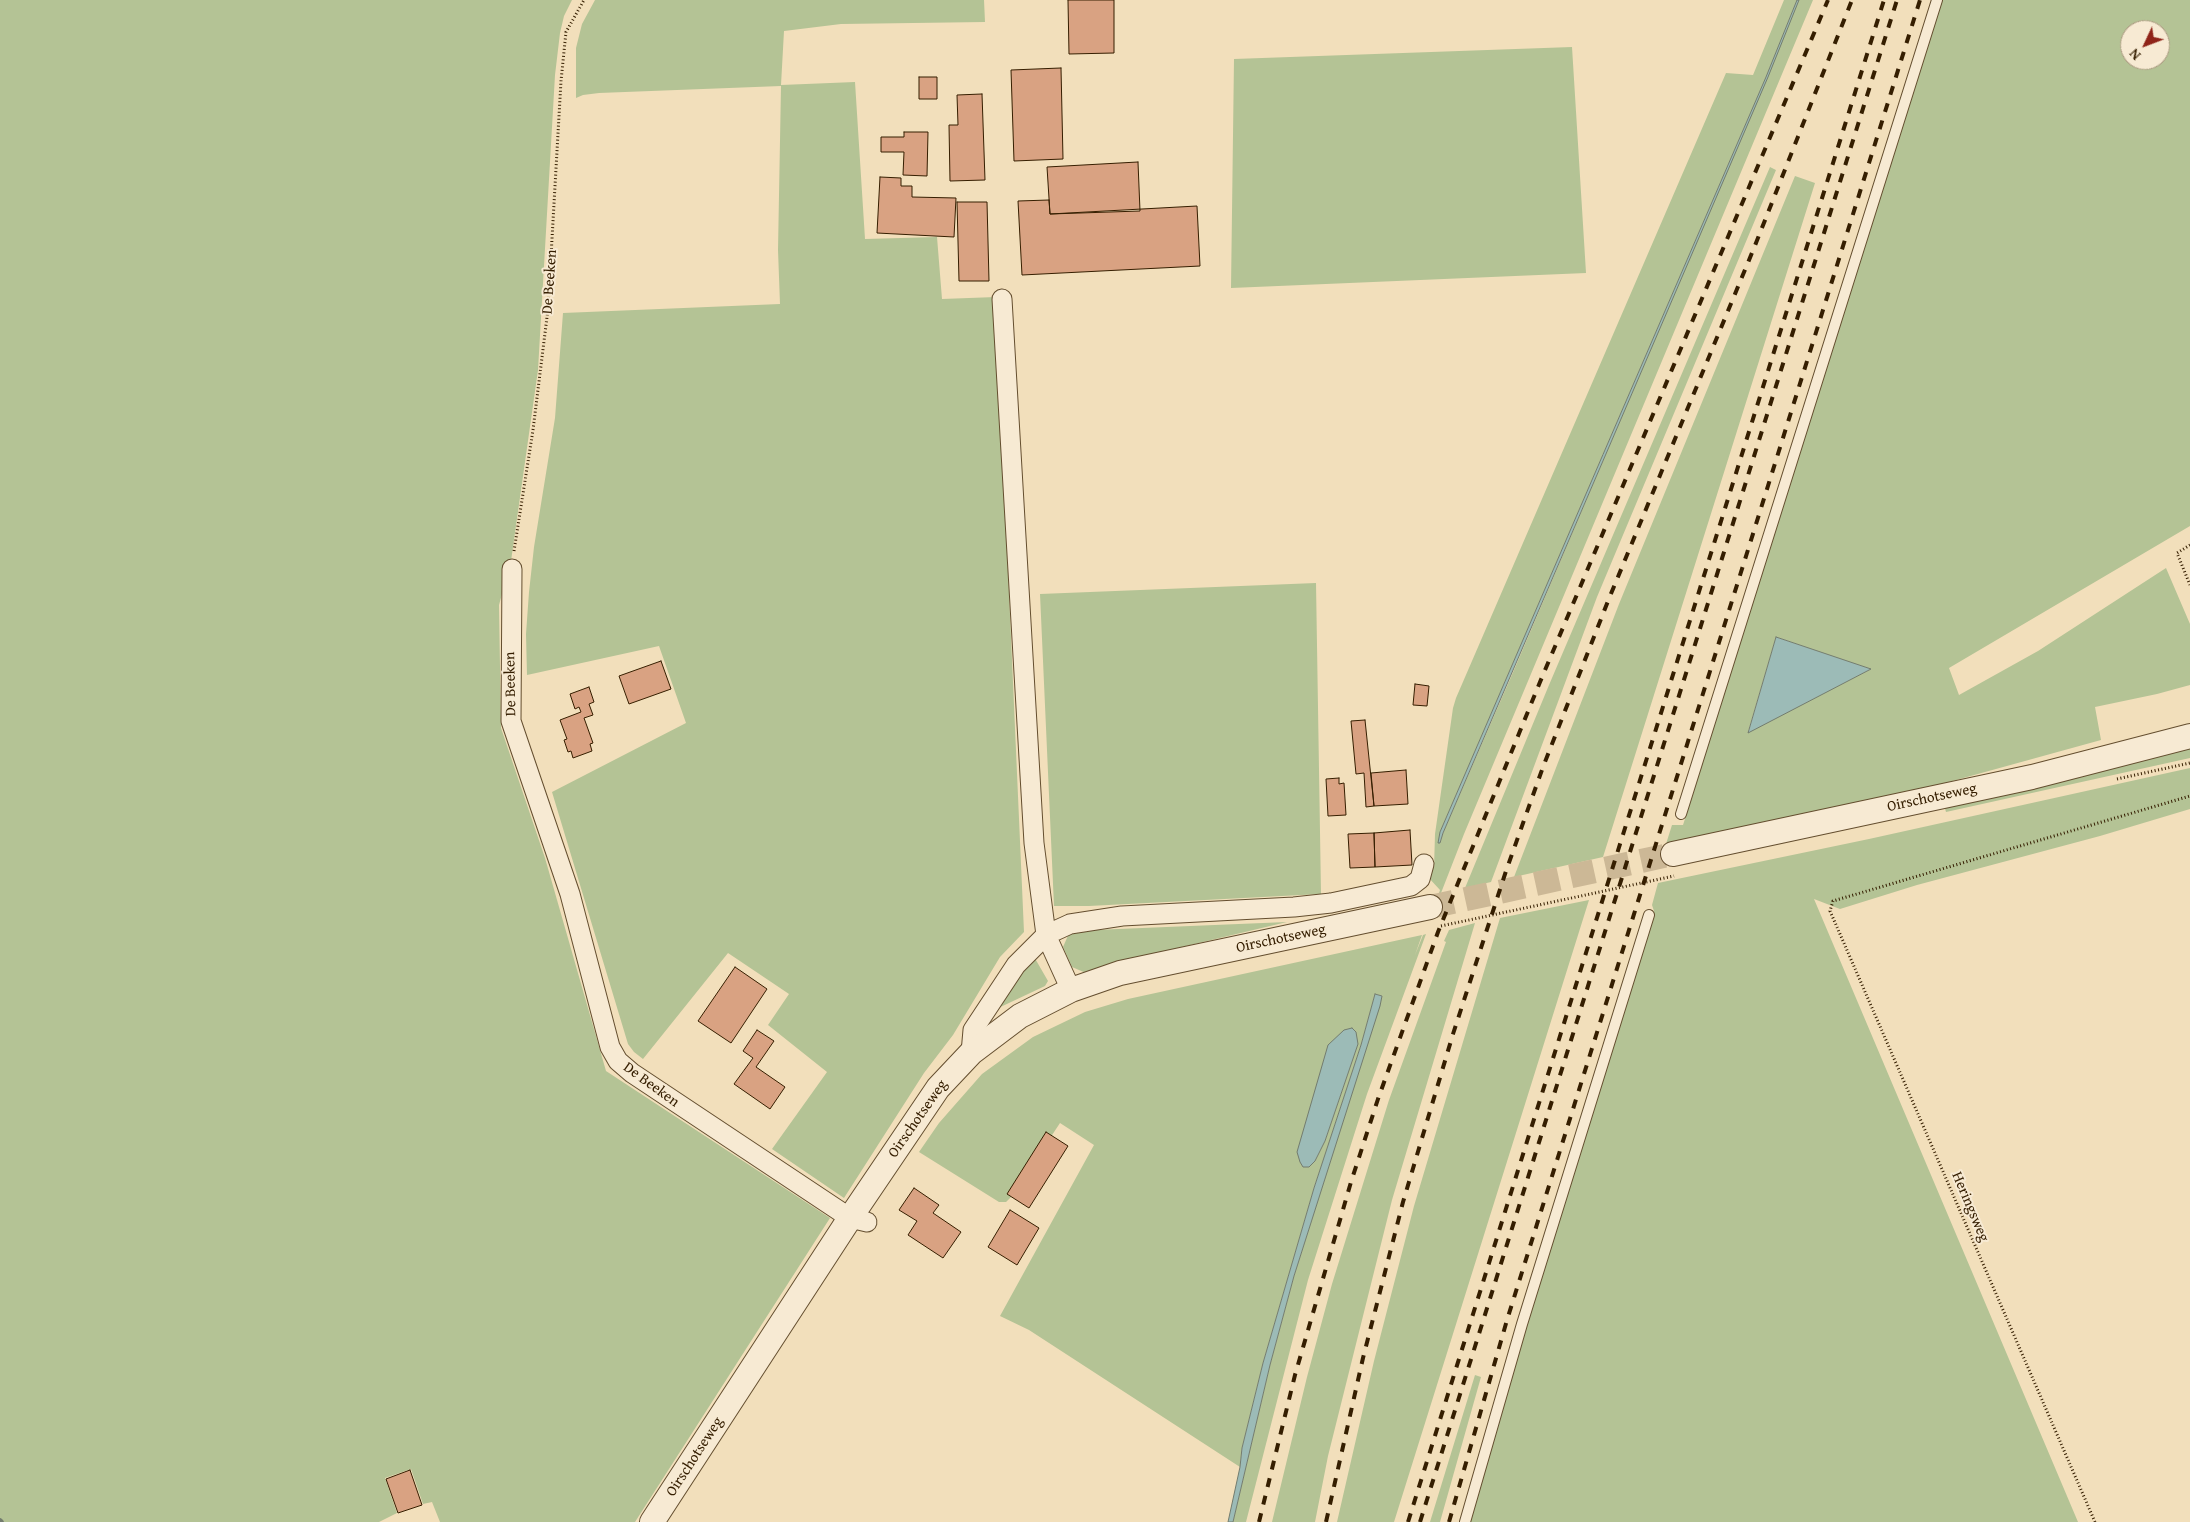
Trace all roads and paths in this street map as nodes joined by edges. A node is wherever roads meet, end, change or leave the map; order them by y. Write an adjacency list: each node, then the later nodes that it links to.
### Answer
1 (584, 0): 5 (path, De Beeken)
2 (1936, 0): 11 (lane)
3 (1002, 299): 16 (street)
4 (2190, 545): 6 (path)
5 (512, 569): 19 (street, De Beeken)
6 (2190, 585)
7 (2190, 736): 13 (street, Oirschotseweg)
8 (2190, 763): 9 (path)
9 (2112, 780)
10 (2190, 796): 22 (path, Heringsweg)
11 (1682, 814)
12 (1424, 864): 16 (street)
13 (1677, 864): 15 (path)
14 (1649, 915): 21 (lane)
15 (1431, 917): 17 (street, Oirschotseweg)
16 (1046, 935): 17 (street); 18 (street)
17 (1070, 990): 18 (street, Oirschotseweg)
18 (970, 1053): 19 (street, Oirschotseweg)
19 (859, 1220): 20 (street, Oirschotseweg)
20 (652, 1522)
21 (1465, 1522)
22 (2095, 1522)

